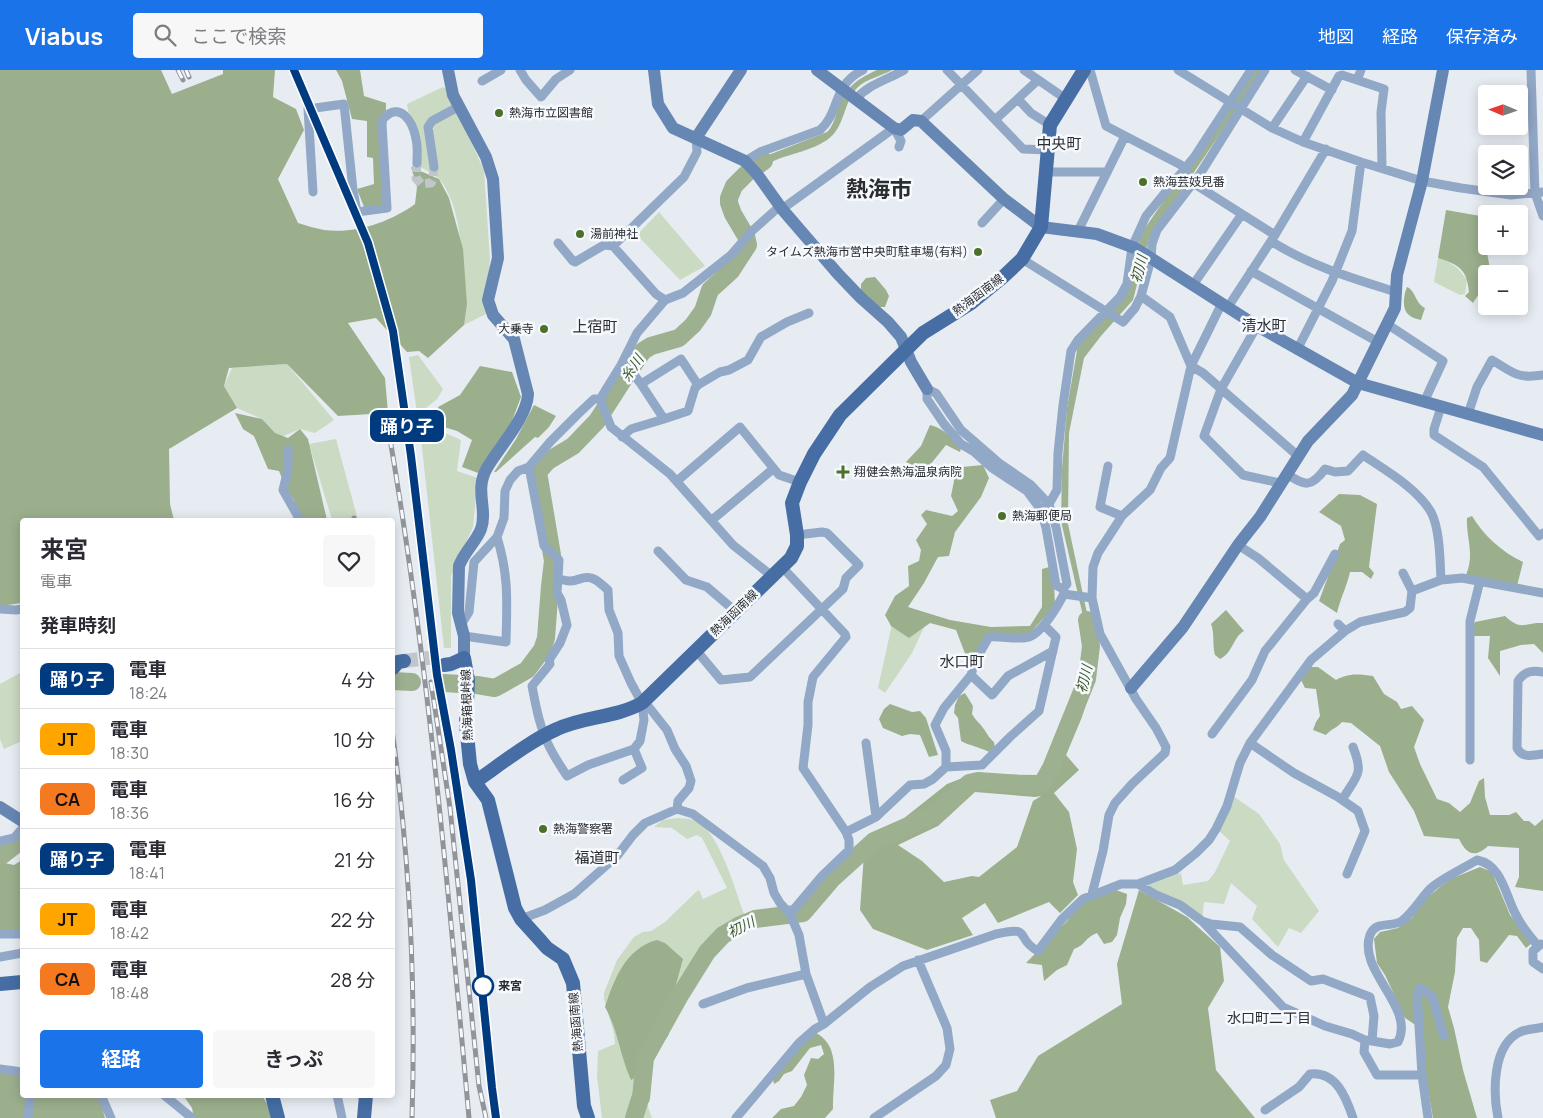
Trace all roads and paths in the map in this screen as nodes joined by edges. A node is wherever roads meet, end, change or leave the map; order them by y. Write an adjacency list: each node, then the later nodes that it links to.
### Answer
1 (448, 70): 31 (street)
2 (501, 70): 24 (street)
3 (520, 70): 4 (street)
4 (570, 70)
5 (654, 70): 39 (street)
6 (741, 70): 39 (street)
7 (863, 70): 27 (street)
8 (904, 70): 27 (street)
9 (947, 70): 25 (street)
10 (978, 70): 25 (street)
11 (1024, 70): 22 (street)
12 (1085, 70): 29 (main road, 熱海函南線); 38 (street)
13 (1178, 70): 30 (street)
14 (1251, 70): 30 (street)
15 (1265, 70): 32 (street)
16 (1296, 70): 21 (street)
17 (1360, 70): 23 (street)
18 (1444, 70): 52 (street)
19 (1531, 70): 55 (street)
20 (820, 71): 27 (street)
21 (1307, 76): 26 (street); 37 (street)
22 (1038, 80): 28 (street); 29 (street)
23 (1357, 80): 26 (street); 48 (street)
24 (482, 81)
25 (962, 84): 33 (street); 34 (street)
26 (1332, 90): 40 (street)
27 (849, 94): 36 (street); 44 (street)
28 (1018, 99): 33 (street); 35 (street)
29 (1066, 99): 35 (main road, 熱海函南線)
30 (1229, 102): 32 (street); 49 (street)
31 (458, 107): 47 (street); 135 (street)
32 (1240, 109): 37 (street); 53 (street)
33 (996, 120): 43 (street)
34 (921, 121): 36 (street); 56 (street)
35 (1050, 125): 43 (main road, 熱海函南線)
36 (894, 128): 41 (street); 57 (street)
37 (1272, 128): 40 (street)
38 (1125, 136): 49 (street); 51 (street)
39 (696, 138): 44 (street); 65 (street)
40 (1303, 142): 42 (street)
41 (899, 147)
42 (1326, 149): 45 (street); 63 (street)
43 (1048, 150): 50 (main road, 熱海函南線)
44 (745, 161): 57 (street)
45 (1361, 162): 48 (street); 70 (street)
46 (417, 163): 54 (street)
47 (434, 167)
48 (1382, 168): 52 (street)
49 (1184, 169): 53 (street); 66 (street)
50 (1046, 172): 51 (street); 61 (main road, 熱海函南線)
51 (1106, 172): 62 (street)
52 (1422, 181): 55 (street); 72 (street)
53 (1193, 183): 58 (street); 67 (street)
54 (313, 192)
55 (1539, 192): 59 (street)
56 (1004, 199): 60 (street); 61 (street)
57 (781, 208): 74 (street); 82 (street)
58 (1242, 214): 63 (street); 71 (street)
59 (1543, 216)
60 (982, 223)
61 (1041, 227): 62 (street); 68 (main road, 熱海函南線)
62 (1078, 231): 66 (street)
63 (1273, 238): 69 (street); 70 (street)
64 (558, 243): 65 (street)
65 (613, 246): 74 (street)
66 (1133, 247): 67 (street); 77 (street)
67 (1149, 257): 71 (street); 73 (street)
68 (1022, 258): 77 (street); 82 (main road, 熱海函南線)
69 (1251, 271): 75 (street); 76 (street)
70 (1335, 273): 72 (street); 76 (street)
71 (1193, 285): 75 (street)
72 (1396, 292): 79 (street)
73 (1141, 296): 77 (street); 85 (street)
74 (665, 300): 84 (street)
75 (1225, 305): 80 (street); 85 (street)
76 (1318, 309): 81 (street); 83 (street)
77 (1106, 310): 107 (street)
78 (809, 313): 89 (street)
79 (1386, 324): 81 (street); 93 (street)
80 (1257, 326): 83 (street); 90 (street)
81 (1378, 342): 87 (street)
82 (906, 349): 91 (street); 106 (main road, 熱海函南線)
83 (1297, 350): 87 (street)
84 (621, 365): 88 (street); 92 (street)
85 (1191, 366): 90 (street); 108 (street)
86 (1543, 375): 95 (street)
87 (1358, 383): 93 (street); 100 (street)
88 (641, 384): 89 (street); 96 (street)
89 (698, 385): 96 (street)
90 (1221, 389): 100 (street); 104 (street)
91 (927, 390): 107 (street)
92 (601, 402): 98 (street); 102 (street)
93 (1424, 402): 94 (street)
94 (1441, 407): 95 (street); 111 (street)
95 (1468, 414): 97 (street)
96 (664, 419): 98 (street)
97 (1543, 435)
98 (622, 437): 105 (street)
99 (288, 450): 109 (street)
100 (1298, 456): 104 (street)
101 (1108, 466): 108 (street)
102 (529, 467): 113 (street); 121 (street)
103 (773, 469): 105 (street); 106 (street); 110 (street)
104 (1284, 478): 114 (street); 122 (street)
105 (677, 481): 110 (street)
106 (800, 482): 112 (main road, 熱海函南線)
107 (1045, 507): 117 (street); 118 (street)
108 (1122, 516): 127 (street)
109 (299, 518)
110 (712, 520): 119 (street)
111 (1543, 533)
112 (797, 535): 119 (main road, 熱海函南線); 131 (street)
113 (498, 537): 135 (street); 135 (street)
114 (1238, 545): 128 (street); 143 (street)
115 (658, 551): 132 (street)
116 (1335, 554): 128 (street)
117 (1063, 562): 118 (street); 125 (street)
118 (1053, 565): 125 (street)
119 (777, 571): 131 (street); 132 (main road, 熱海函南線)
120 (1403, 573): 124 (street)
121 (558, 578): 144 (street); 146 (street)
122 (1441, 580): 123 (street); 124 (street)
123 (1480, 581): 126 (street); 152 (street)
124 (1412, 591): 136 (street)
125 (1066, 593): 127 (street); 134 (street)
126 (1543, 594)
127 (1090, 597): 143 (street)
128 (1307, 599): 145 (street)
129 (0, 609): 130 (street)
130 (20, 609)
131 (821, 609): 137 (street); 162 (street)
132 (735, 611): 137 (main road, 熱海函南線)
133 (1338, 624): 136 (street)
134 (1044, 625): 138 (street); 142 (street)
135 (463, 631): 139 (street)
136 (1345, 631): 148 (street)
137 (696, 650): 144 (main road, 熱海函南線)
138 (1053, 651): 142 (street); 153 (street)
139 (464, 658): 140 (main road, 熱海箱根峠線); 155 (main road, 熱海箱根峠線)
140 (444, 660)
141 (1543, 672): 151 (street)
142 (971, 675): 153 (street)
143 (1131, 688): 166 (street)
144 (643, 702): 146 (main road, 熱海函南線); 150 (street); 158 (street)
145 (1212, 734)
146 (544, 736): 150 (street); 155 (main road, 熱海函南線)
147 (866, 743): 159 (street)
148 (1250, 743): 156 (street); 165 (street)
149 (1353, 747): 156 (street)
150 (634, 749): 154 (street)
151 (1543, 754)
152 (1470, 760)
153 (946, 767): 159 (street)
154 (623, 780)
155 (475, 782): 168 (main road, 熱海函南線)
156 (1342, 800): 164 (street)
157 (0, 807): 160 (street)
158 (677, 808): 167 (street); 168 (street)
159 (876, 817): 162 (street)
160 (20, 821)
161 (20, 831): 163 (street)
162 (846, 832): 167 (street)
163 (0, 841)
164 (1347, 874)
165 (1138, 884): 166 (street); 169 (street)
166 (1092, 894): 175 (street)
167 (790, 914): 177 (street)
168 (521, 919): 201 (main road, 熱海函南線)
169 (1202, 921): 184 (street); 184 (street)
170 (0, 934): 171 (street)
171 (20, 934)
172 (1541, 944): 176 (street); 184 (street)
173 (20, 954): 174 (street)
174 (0, 957)
175 (918, 960): 181 (street); 203 (street)
176 (1543, 969)
177 (806, 974): 180 (street); 181 (street)
178 (20, 982): 179 (main road)
179 (0, 983)
180 (703, 1004)
181 (824, 1024): 202 (street)
182 (1543, 1027): 206 (street)
183 (1444, 1036): 187 (street)
184 (1368, 1041): 187 (street)
185 (0, 1069): 186 (street)
186 (20, 1072)
187 (1422, 1075): 205 (street)
188 (30, 1098): 195 (street)
189 (102, 1098): 196 (street)
190 (168, 1098): 197 (street)
191 (273, 1098): 198 (main road)
192 (338, 1098): 199 (street)
193 (366, 1098): 200 (main road)
194 (1265, 1110): 204 (street)
195 (28, 1118)
196 (111, 1118)
197 (192, 1118)
198 (278, 1118)
199 (342, 1118)
200 (364, 1118)
201 (588, 1118)
202 (736, 1118)
203 (874, 1118)
204 (1353, 1118)
205 (1428, 1118)
206 (1498, 1118)

